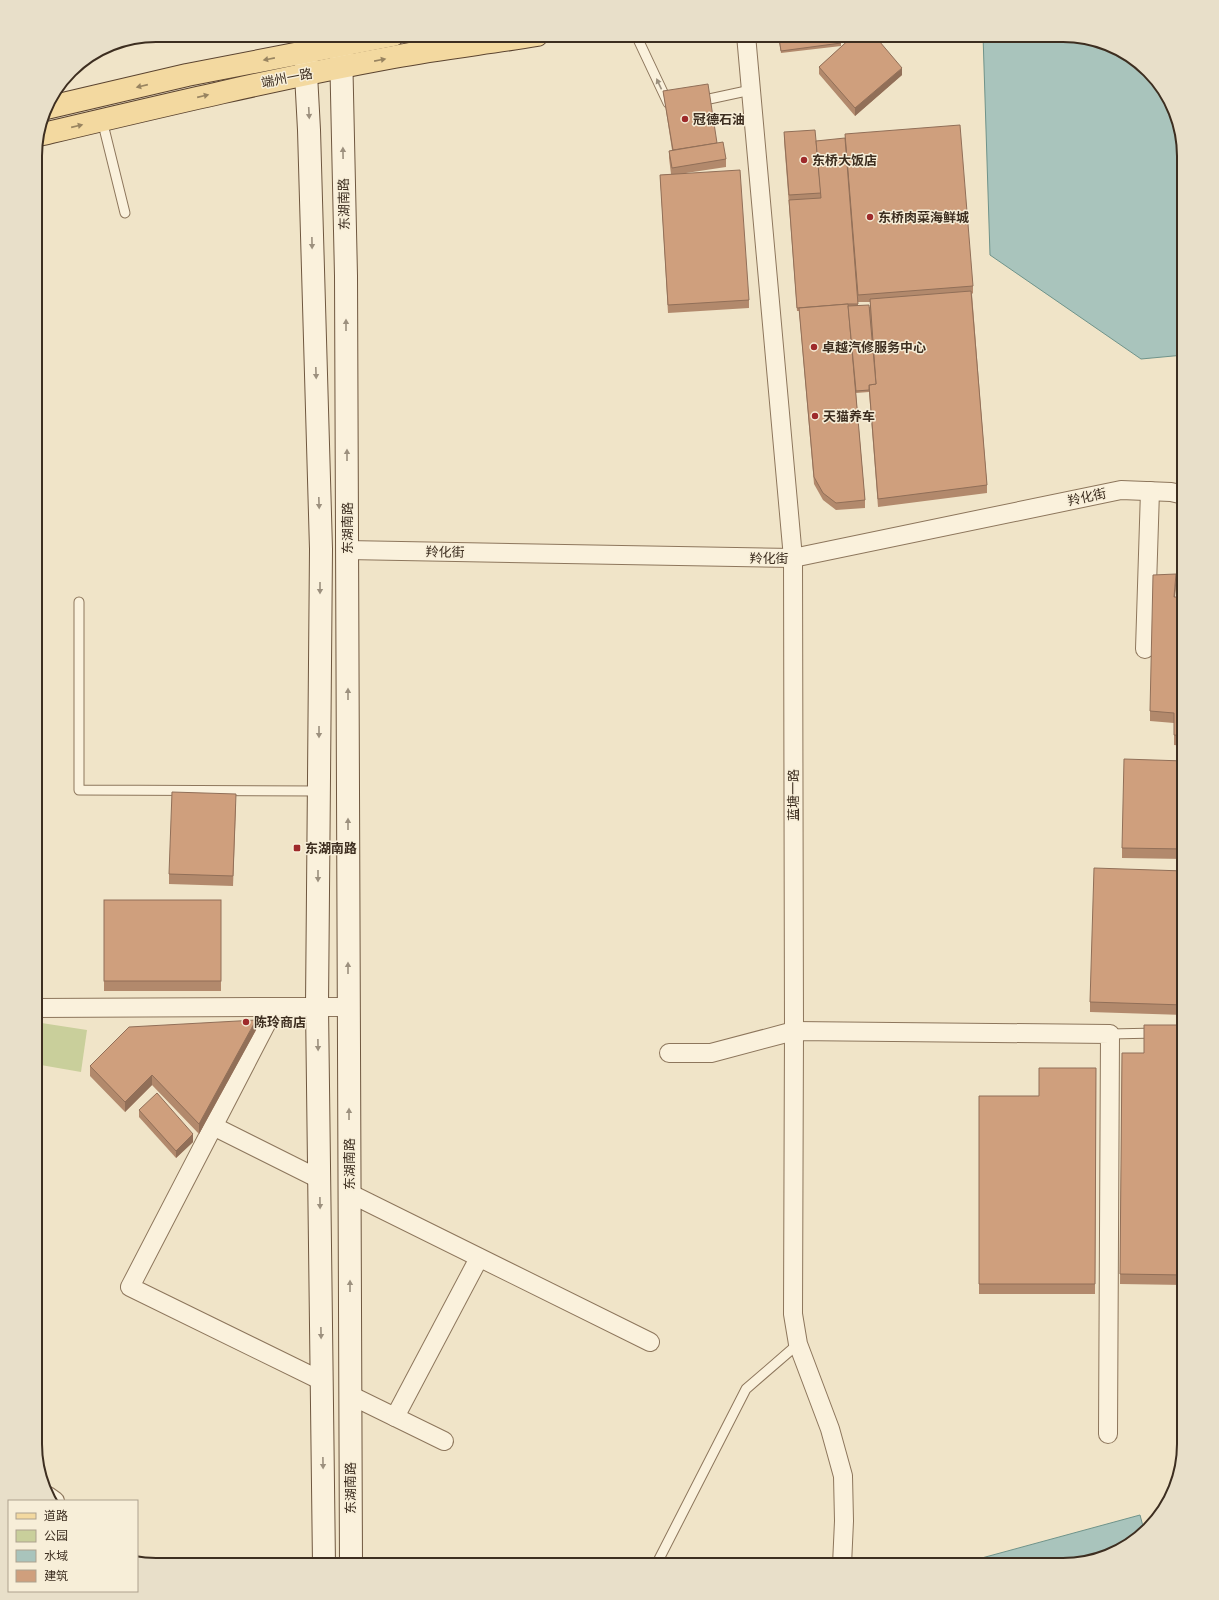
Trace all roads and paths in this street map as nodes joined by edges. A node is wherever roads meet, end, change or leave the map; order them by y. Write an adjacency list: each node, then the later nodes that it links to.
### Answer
1 (319, 42): 6 (main road, 端州一路)
2 (341, 42): 7 (main road, 东湖南路)
3 (492, 42): 7 (main road, 端州一路, one-way to 3)
4 (639, 42): 12 (lane, one-way to 4)
5 (747, 42): 9 (street, 蓝塘一路)
6 (308, 43): 8 (main road, 东湖南路); 11 (main road, 端州一路, one-way to 11)
7 (341, 67): 8 (main road, 端州一路); 17 (main road, 东湖南路, one-way to 7)
8 (306, 74): 13 (main road, 端州一路, one-way to 8); 16 (main road, 东湖南路, one-way to 16)
9 (751, 90): 10 (lane); 21 (street, 蓝塘一路)
10 (692, 103)
11 (53, 106)
12 (677, 106)
13 (102, 120): 14 (main road, 端州一路, one-way to 13); 15 (lane)
14 (44, 134)
15 (125, 212)
16 (313, 276): 17 (main road); 24 (main road, 东湖南路, one-way to 24)
17 (346, 276): 20 (main road, 东湖南路, one-way to 17)
18 (1150, 491): 19 (street, 羚化街); 21 (street, 羚化街); 23 (street)
19 (1177, 493)
20 (347, 550): 21 (street, 羚化街); 27 (main road, 东湖南路, one-way to 20)
21 (793, 558): 29 (street, 蓝塘一路)
22 (79, 602): 24 (lane)
23 (1145, 650)
24 (319, 791): 25 (main road, 东湖南路, one-way to 25)
25 (317, 1006): 26 (street); 27 (street); 34 (main road, 东湖南路, one-way to 34)
26 (275, 1007): 28 (street); 33 (street)
27 (349, 1007): 35 (main road, 东湖南路, one-way to 27)
28 (42, 1008)
29 (794, 1031): 31 (street); 32 (street); 38 (street, 蓝塘一路)
30 (1169, 1032): 31 (lane)
31 (1110, 1034): 42 (street)
32 (669, 1053)
33 (213, 1126): 34 (street); 39 (street)
34 (320, 1179): 39 (main road, 东湖南路, one-way to 39)
35 (349, 1194): 36 (street); 40 (main road, 东湖南路, one-way to 35)
36 (479, 1258): 37 (street); 41 (street)
37 (650, 1342)
38 (798, 1344): 46 (lane); 47 (street, 蓝塘一路)
39 (322, 1381): 44 (main road, 东湖南路, one-way to 44)
40 (350, 1395): 41 (street); 45 (main road, 东湖南路)
41 (395, 1417): 43 (street)
42 (1108, 1434)
43 (444, 1441)
44 (324, 1558)
45 (351, 1558)
46 (660, 1558)
47 (842, 1558)

